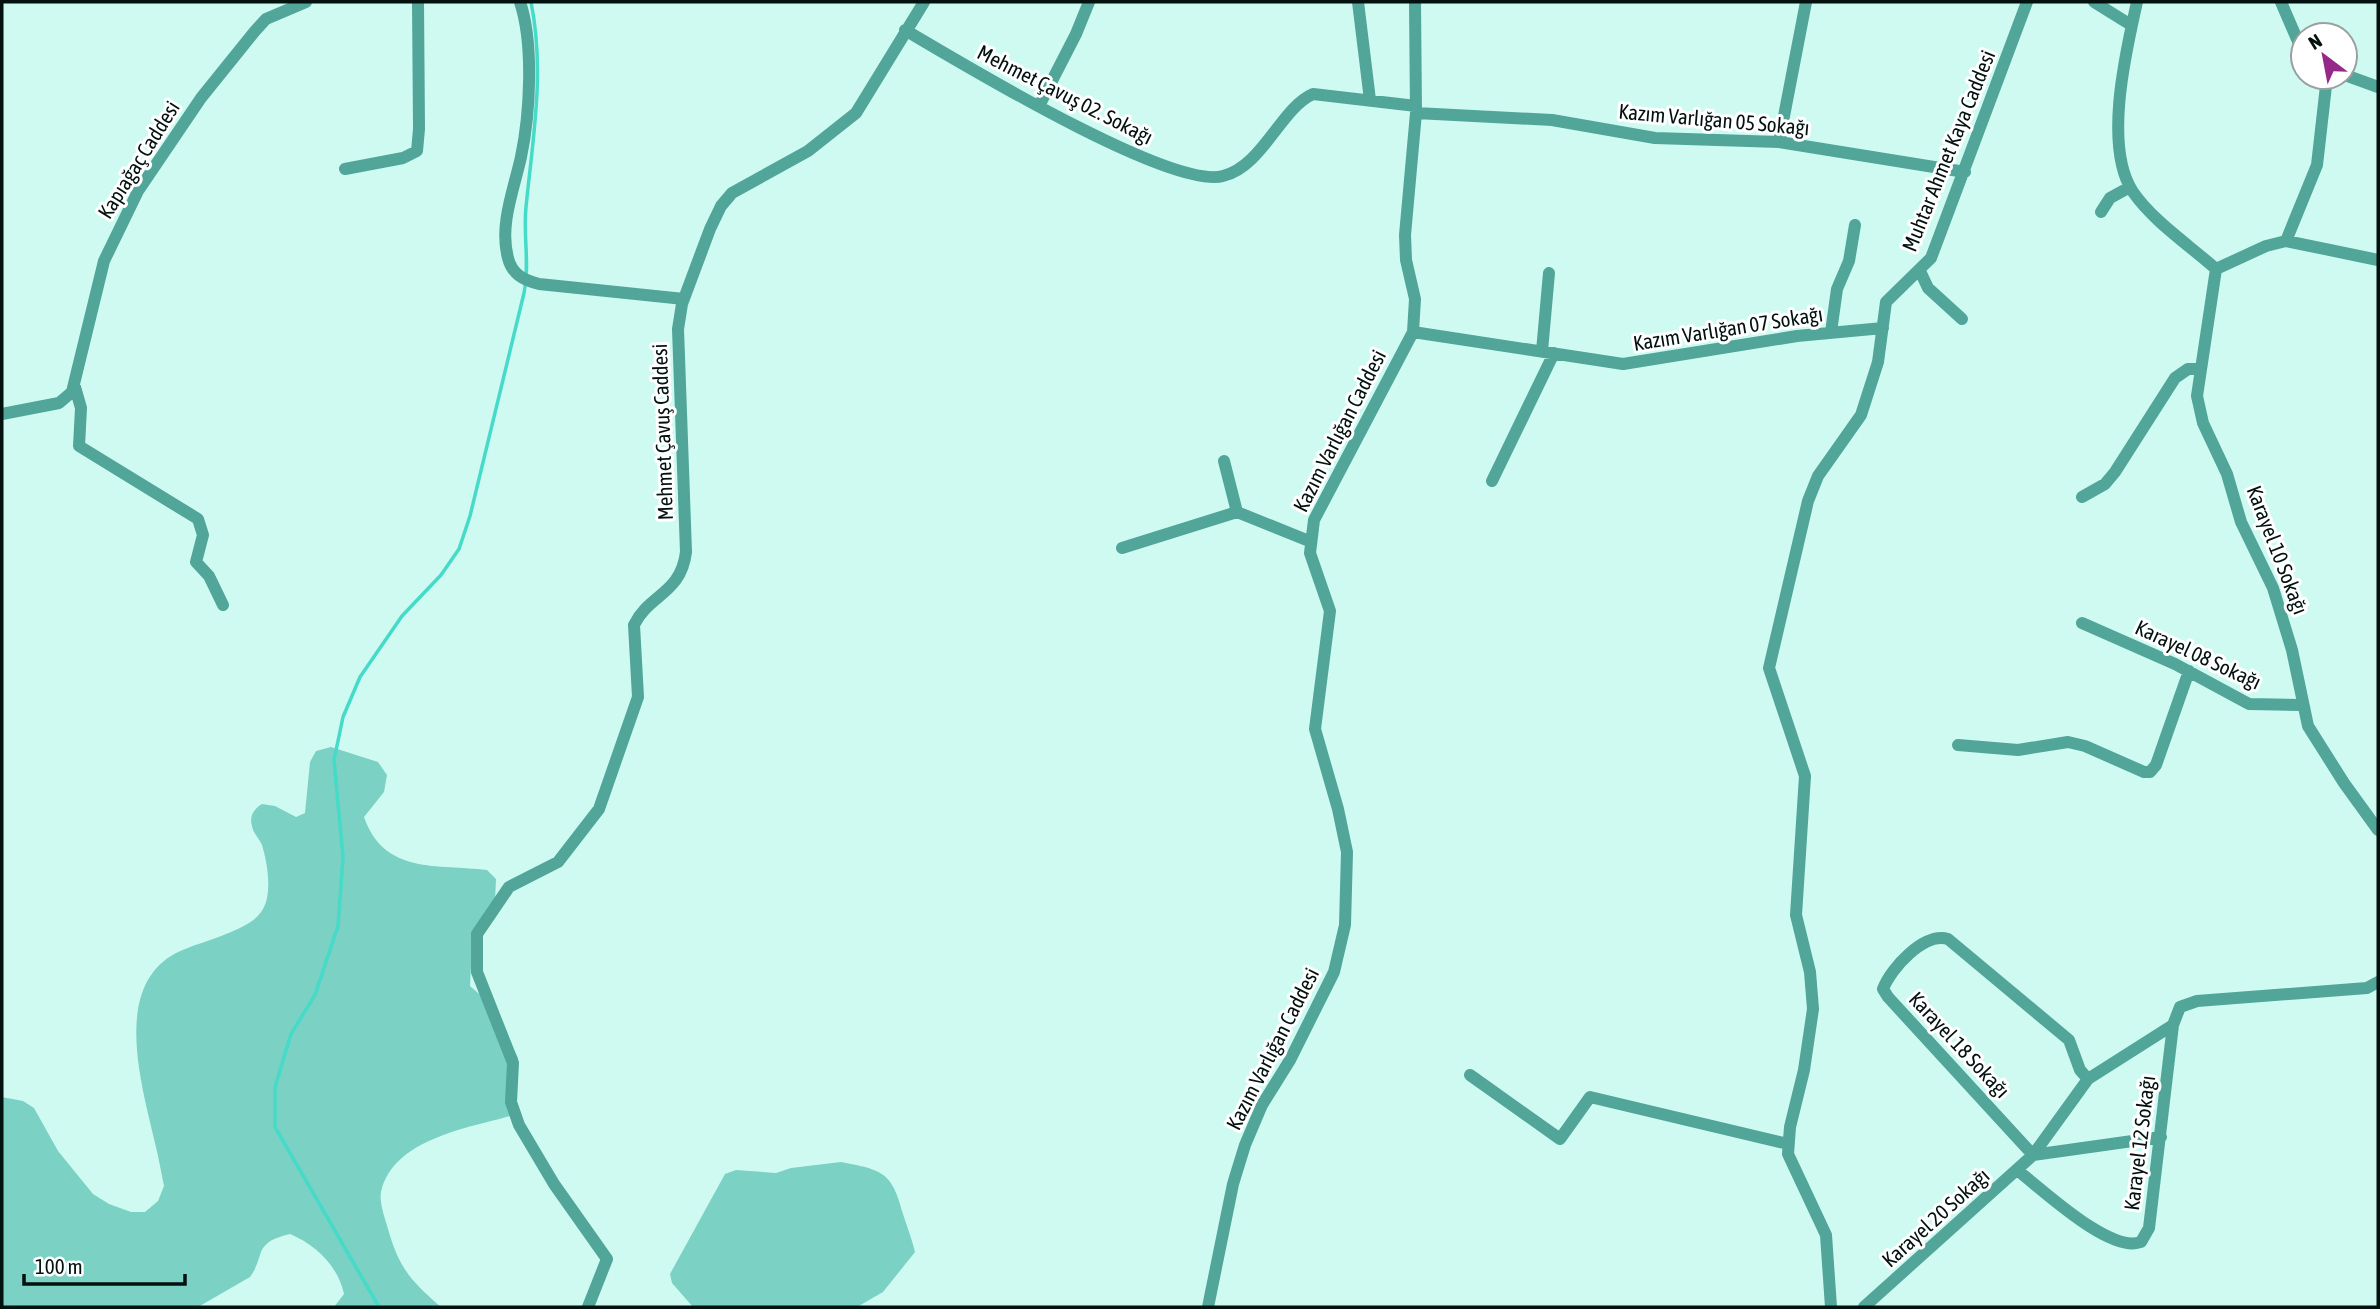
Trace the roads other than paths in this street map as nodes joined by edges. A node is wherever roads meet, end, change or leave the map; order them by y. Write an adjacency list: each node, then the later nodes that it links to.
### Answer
1 (306, 2): 41 (street, Kapıağaç Caddesi)
2 (418, 2): 24 (street)
3 (520, 2): 34 (street)
4 (924, 2): 15 (street, Mehmet Çavuş Caddesi)
5 (1089, 2): 21 (street)
6 (1358, 2): 20 (street)
7 (1415, 2): 22 (street, Kazım Varlığan Caddesi)
8 (1806, 2): 23 (street)
9 (2027, 2): 25 (street, Muhtar Ahmet Kaya Caddesi)
10 (2094, 2): 14 (street)
11 (2137, 2): 14 (street)
12 (2281, 2): 13 (street)
13 (2289, 21)
14 (2131, 25): 26 (street)
15 (905, 30): 21 (street, Mehmet Çavuş 02. Sokağı); 34 (street, Mehmet Çavuş Caddesi)
16 (2359, 80): 17 (street)
17 (2378, 87)
18 (2325, 91): 29 (street)
19 (1307, 97): 20 (street, Kazım Varlığan 05 Sokağı); 21 (street, Mehmet Çavuş 02. Sokağı)
20 (1370, 100): 22 (street, Kazım Varlığan 05 Sokağı)
21 (1039, 106)
22 (1416, 110): 23 (street, Kazım Varlığan 05 Sokağı); 37 (street, Kazım Varlığan Caddesi)
23 (1779, 142): 25 (street, Kazım Varlığan 05 Sokağı)
24 (345, 169)
25 (1965, 172): 32 (street, Muhtar Ahmet Kaya Caddesi)
26 (2130, 187): 27 (street); 31 (street)
27 (2101, 212)
28 (1855, 225): 38 (street)
29 (2286, 241): 30 (street); 31 (street)
30 (2378, 260)
31 (2216, 269): 40 (street, Karayel 10 Sokağı)
32 (1920, 271): 35 (street); 36 (street, Muhtar Ahmet Kaya Caddesi)
33 (1549, 273): 39 (street)
34 (684, 299): 63 (street, Mehmet Çavuş Caddesi)
35 (1962, 319)
36 (1883, 328): 38 (street, Kazım Varlığan 07 Sokağı); 60 (street, Muhtar Ahmet Kaya Caddesi)
37 (1412, 332): 39 (street, Kazım Varlığan 07 Sokağı); 47 (street, Kazım Varlığan Caddesi)
38 (1831, 332): 39 (street, Kazım Varlığan 07 Sokağı)
39 (1548, 352): 44 (street)
40 (2201, 369): 45 (street); 52 (street, Karayel 10 Sokağı)
41 (75, 387): 42 (street); 49 (street)
42 (2, 414)
43 (1224, 461): 46 (street)
44 (1492, 481)
45 (2082, 498)
46 (1237, 512): 47 (street); 48 (street)
47 (1309, 541): 64 (street, Kazım Varlığan Caddesi)
48 (1122, 548)
49 (223, 605)
50 (2081, 623): 51 (street, Karayel 08 Sokağı)
51 (2189, 671): 52 (street, Karayel 08 Sokağı); 53 (street)
52 (2302, 705): 54 (street, Karayel 10 Sokağı)
53 (1958, 745)
54 (2378, 830)
55 (2378, 982): 56 (street)
56 (2173, 1025): 58 (street); 59 (street, Karayel 12 Sokağı)
57 (1470, 1075): 60 (street)
58 (2088, 1079): 61 (street); 61 (street, Karayel 18 Sokağı)
59 (2161, 1137): 61 (street); 62 (street, Karayel 12 Sokağı)
60 (1788, 1144): 65 (street, Muhtar Ahmet Kaya Caddesi)
61 (2033, 1155): 62 (street, Karayel 20 Sokağı)
62 (2017, 1170): 66 (street, Karayel 20 Sokağı)
63 (588, 1307)
64 (1208, 1307)
65 (1831, 1307)
66 (1864, 1307)

